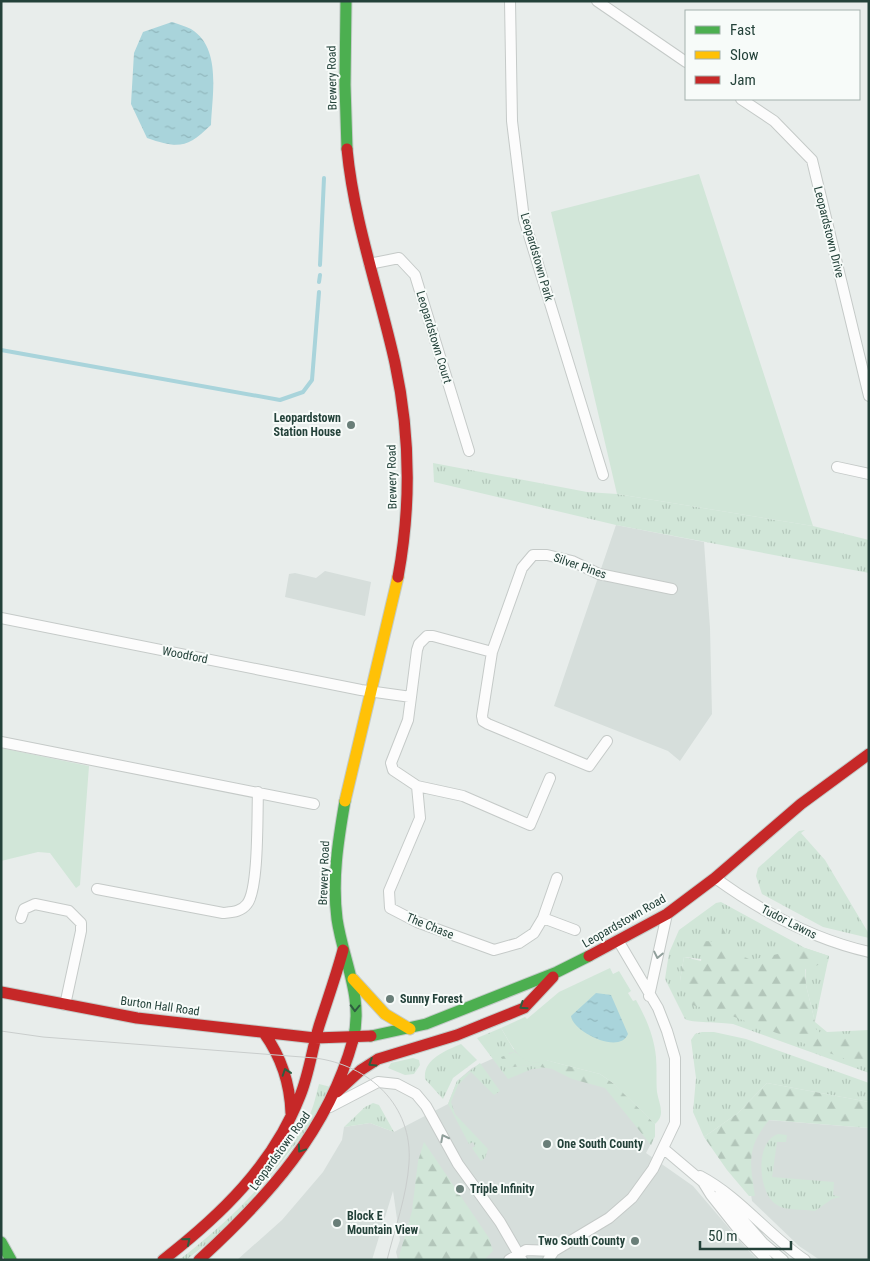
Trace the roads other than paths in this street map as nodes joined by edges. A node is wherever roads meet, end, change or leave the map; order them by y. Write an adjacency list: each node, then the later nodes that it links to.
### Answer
1 (346, 1): 6 (main road, Brewery Road)
2 (510, 1): 11 (street, Leopardstown Park)
3 (597, 1): 4 (street)
4 (685, 61)
5 (743, 100): 7 (street, Leopardstown Drive)
6 (369, 264): 8 (street, Leopardstown Court); 15 (main road, Brewery Road)
7 (869, 396)
8 (469, 451)
9 (837, 467): 10 (street)
10 (869, 474)
11 (603, 475)
12 (672, 589): 14 (street, Silver Pines)
13 (1, 618): 15 (street, Woodford)
14 (492, 652): 16 (street); 18 (street, Silver Pines)
15 (370, 691): 16 (street); 32 (main road, Brewery Road)
16 (411, 697): 21 (street)
17 (1, 742): 22 (street)
18 (607, 742)
19 (869, 754): 25 (main road, Leopardstown Road)
20 (550, 778): 21 (street)
21 (417, 786): 29 (street, The Chase)
22 (258, 792): 23 (street); 26 (street)
23 (314, 804)
24 (557, 878): 29 (street, The Chase)
25 (715, 878): 27 (main road, Leopardstown Road); 33 (street, Tudor Lawns)
26 (97, 889)
27 (667, 914): 31 (main road, Leopardstown Road); 37 (street, one-way to 37)
28 (21, 918): 38 (street)
29 (543, 918): 30 (street)
30 (575, 930)
31 (619, 942): 34 (main road, Leopardstown Road); 37 (street)
32 (343, 950): 35 (main road, Brewery Road); 42 (main road, Brewery Road)
33 (869, 952)
34 (557, 972): 39 (main road, Leopardstown Road); 43 (main road, one-way to 43)
35 (353, 979): 39 (main road); 41 (main road, Brewery Road, one-way to 41)
36 (1, 992): 38 (main road, Burton Hall Road)
37 (649, 996): 46 (street)
38 (65, 1005): 40 (main road, Burton Hall Road)
39 (410, 1029): 41 (main road, Leopardstown Road)
40 (264, 1033): 42 (main road, Burton Hall Road); 45 (main road, one-way to 40)
41 (352, 1037): 42 (main road, Leopardstown Road); 43 (main road, Leopardstown Road)
42 (316, 1038): 45 (main road, Leopardstown Road)
43 (334, 1095): 44 (main road, Leopardstown Road)
44 (327, 1108): 49 (street, one-way to 44); 53 (main road, Leopardstown Road, one-way to 53)
45 (291, 1117): 52 (main road, Leopardstown Road, one-way to 45)
46 (664, 1149): 47 (street); 50 (street)
47 (700, 1178): 55 (street); 56 (street); 57 (street)
48 (1, 1242): 51 (main road)
49 (521, 1256): 50 (street); 54 (street)
50 (551, 1256)
51 (11, 1260)
52 (163, 1260)
53 (199, 1260)
54 (509, 1260)
55 (768, 1260)
56 (783, 1260)
57 (806, 1260)

